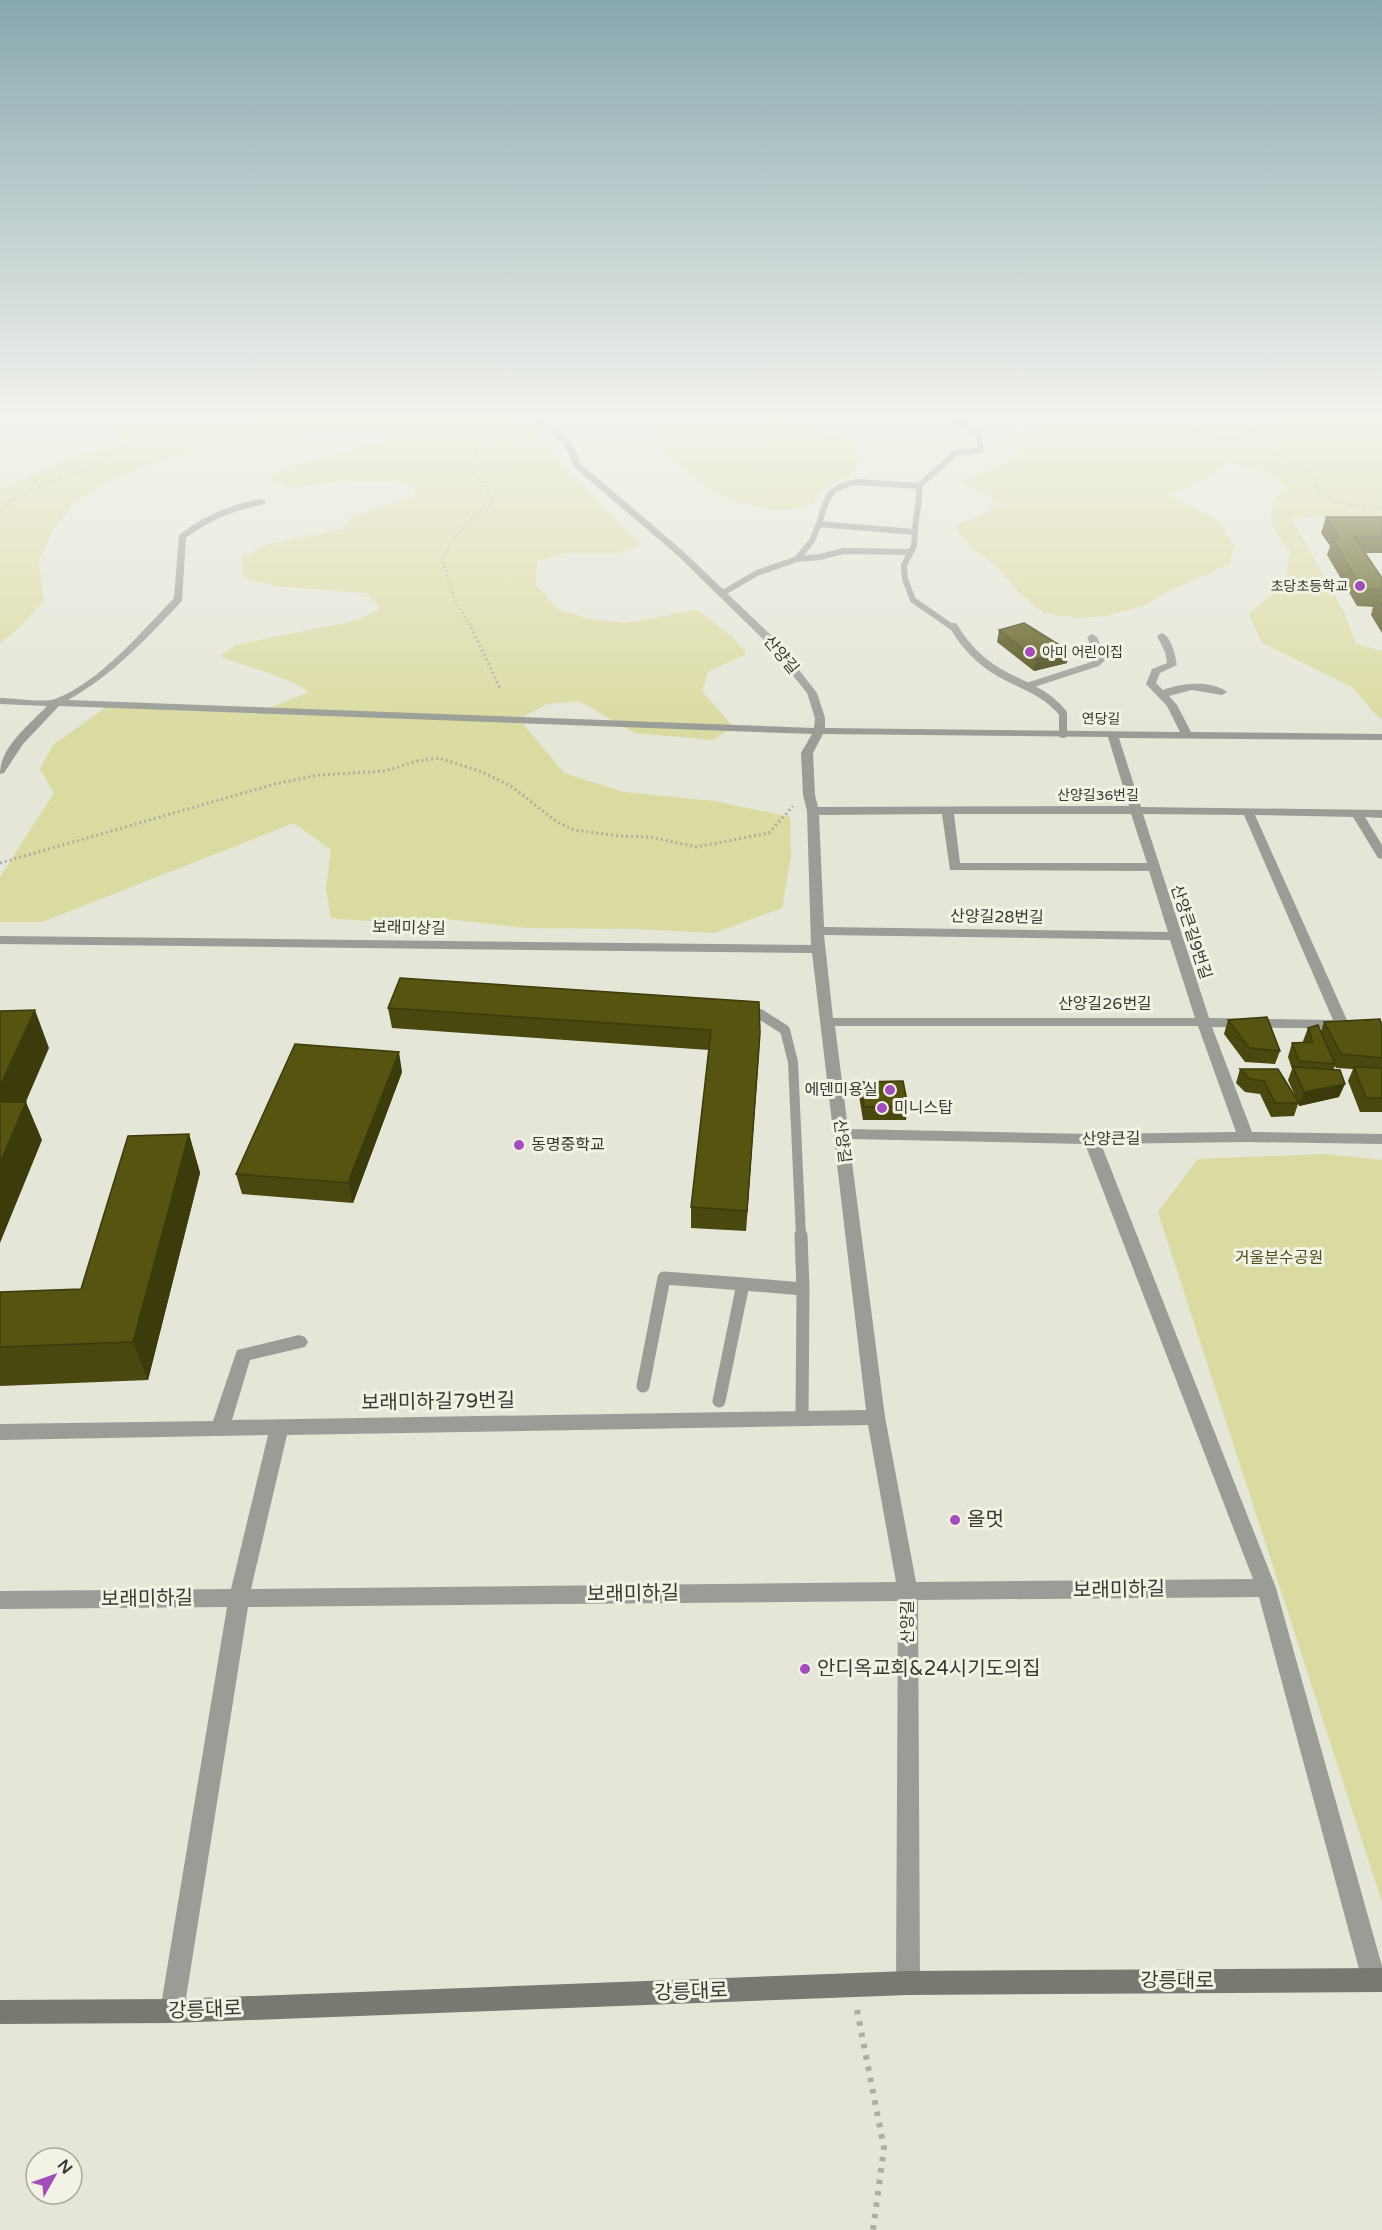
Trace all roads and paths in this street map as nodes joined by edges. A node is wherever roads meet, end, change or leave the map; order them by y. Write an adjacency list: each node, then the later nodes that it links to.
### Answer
1 (199, 523): 17 (street)
2 (465, 523): 13 (path)
3 (644, 523): 9 (street, 산양길)
4 (915, 523): 6 (lane)
5 (819, 524): 6 (lane); 8 (lane)
6 (915, 532): 7 (lane)
7 (911, 552): 8 (lane); 12 (lane)
8 (797, 559): 9 (lane)
9 (721, 594): 18 (street, 산양길)
10 (1092, 636): 12 (street)
11 (1162, 636): 15 (street)
12 (1027, 686): 19 (lane)
13 (500, 688)
14 (1222, 692): 15 (street)
15 (1162, 695): 21 (street)
16 (0, 701): 17 (street, 연당길)
17 (57, 702): 18 (street, 연당길); 23 (street)
18 (819, 731): 19 (street, 연당길); 24 (street, 산양길)
19 (1063, 734): 20 (street, 연당길)
20 (1112, 734): 21 (street, 연당길); 26 (street, 산양큰길9번길)
21 (1187, 735): 22 (street, 연당길)
22 (1382, 737)
23 (0, 771)
24 (809, 795): 27 (street, 산양길); 32 (path)
25 (948, 810): 26 (street, 산양길36번길); 27 (street, 산양길36번길); 33 (street)
26 (1136, 810): 28 (street, 산양길36번길); 33 (street, 산양큰길9번길)
27 (813, 811): 34 (street, 산양길)
28 (1248, 812): 29 (street, 산양길36번길); 41 (street)
29 (1356, 813): 30 (street, 산양길36번길); 31 (street)
30 (1382, 814)
31 (1382, 855)
32 (0, 863)
33 (1154, 867): 35 (street, 산양큰길9번길)
34 (819, 931): 35 (street, 산양길28번길); 37 (street, 산양길)
35 (1175, 936): 40 (street, 산양큰길9번길)
36 (0, 940): 37 (street, 보래미상길)
37 (818, 949): 39 (street, 산양길)
38 (738, 1011): 48 (lane)
39 (827, 1022): 40 (street, 산양길26번길); 43 (street, 산양길)
40 (1203, 1022): 41 (street, 산양길26번길); 44 (street, 산양큰길9번길)
41 (1342, 1025): 42 (street, 산양길26번길)
42 (1382, 1025)
43 (841, 1134): 45 (street, 산양큰길); 52 (street, 산양길)
44 (1246, 1137): 45 (street, 산양큰길); 46 (street, 산양큰길)
45 (1091, 1139): 57 (street)
46 (1382, 1139)
47 (742, 1284): 48 (lane); 50 (lane); 51 (lane)
48 (802, 1289): 53 (lane)
49 (299, 1342): 55 (street)
50 (643, 1386)
51 (719, 1401)
52 (876, 1417): 53 (street, 보래미하길79번길); 58 (street, 산양길)
53 (802, 1419): 54 (street, 보래미하길79번길)
54 (279, 1428): 55 (street, 보래미하길79번길); 59 (street)
55 (220, 1429): 56 (street, 보래미하길79번길)
56 (0, 1432)
57 (1266, 1588): 58 (street, 보래미하길); 61 (street)
58 (908, 1592): 59 (street, 보래미하길); 62 (street, 산양길)
59 (239, 1598): 60 (street, 보래미하길); 64 (street)
60 (0, 1600)
61 (1378, 1980): 62 (street, 강릉대로)
62 (908, 1983): 63 (street, 강릉대로)
63 (852, 1986): 64 (street, 강릉대로); 66 (path)
64 (172, 2011): 65 (street, 강릉대로)
65 (0, 2012)
66 (873, 2230)

